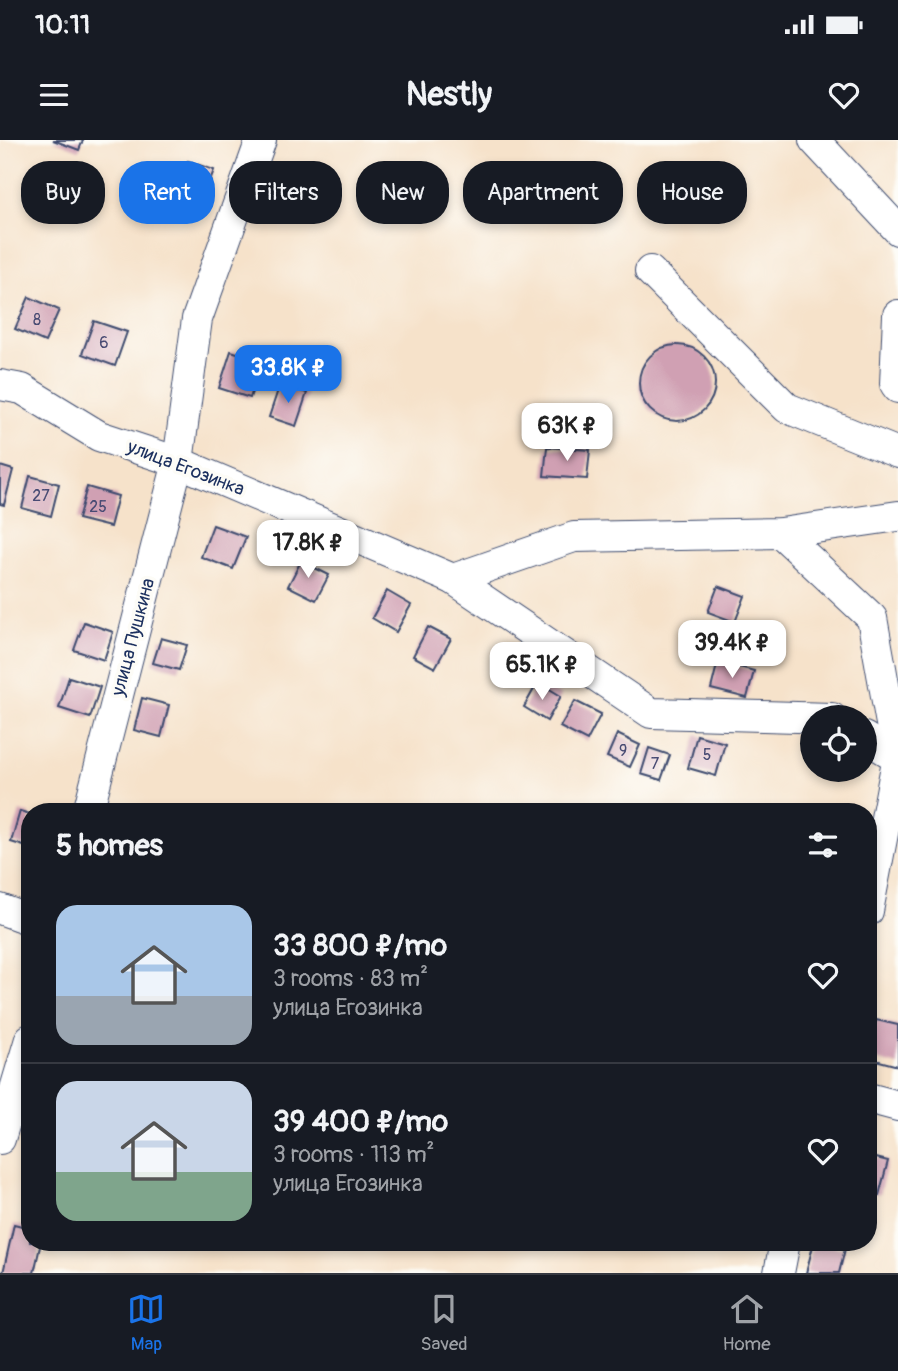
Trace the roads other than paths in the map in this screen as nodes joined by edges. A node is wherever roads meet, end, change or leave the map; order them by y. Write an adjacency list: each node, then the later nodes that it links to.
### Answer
1 (261, 140): 9 (street, улица Пушкина)
2 (814, 140): 3 (street)
3 (898, 230)
4 (650, 271): 8 (street)
5 (898, 315): 7 (street)
6 (0, 385): 9 (street, улица Егозинка)
7 (898, 388)
8 (898, 453)
9 (178, 463): 12 (street, улица Егозинка); 16 (street, улица Пушкина)
10 (898, 516): 11 (street)
11 (781, 533): 12 (street); 15 (street)
12 (453, 579): 13 (street, улица Егозинка)
13 (800, 717)
14 (877, 745): 15 (street)
15 (898, 757): 17 (street)
16 (90, 803)
17 (877, 865)
18 (0, 909): 19 (street)
19 (21, 917)
20 (21, 1080): 23 (street)
21 (877, 1100): 22 (street)
22 (898, 1106)
23 (0, 1139)
24 (783, 1251): 25 (street)
25 (779, 1273)

